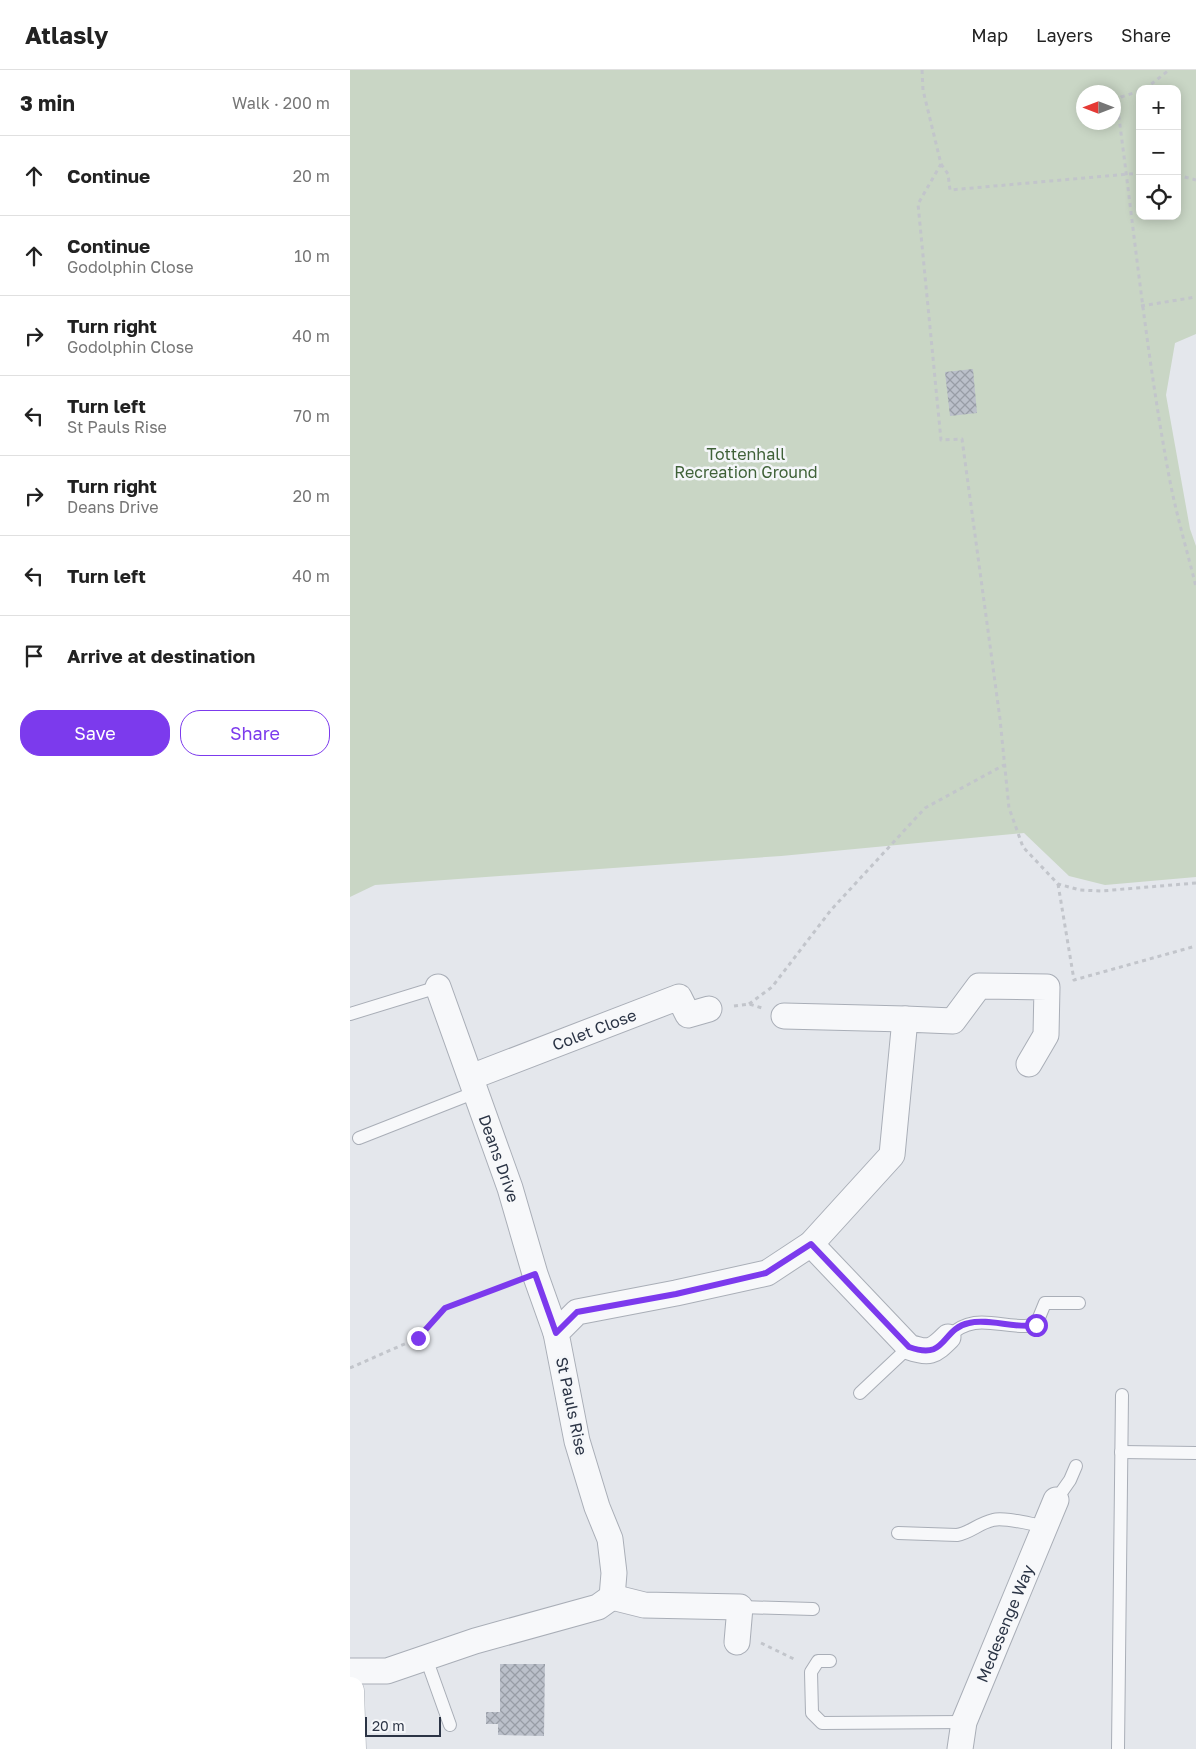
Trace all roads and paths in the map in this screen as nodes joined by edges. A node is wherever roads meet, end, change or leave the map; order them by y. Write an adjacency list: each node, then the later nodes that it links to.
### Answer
1 (922, 70): 5 (path)
2 (1168, 70): 3 (path)
3 (1150, 85)
4 (1136, 92): 6 (path)
5 (941, 164): 6 (path); 13 (path)
6 (1126, 173): 7 (path); 11 (path)
7 (1136, 173)
8 (1181, 176): 9 (path)
9 (1196, 180)
10 (1196, 297): 11 (path)
11 (1141, 306): 12 (path)
12 (1196, 587)
13 (1004, 765): 15 (path); 18 (path)
14 (1196, 883): 15 (path)
15 (1058, 884): 16 (path)
16 (1196, 946)
17 (438, 987): 20 (lane); 24 (street, Deans Drive)
18 (749, 1004): 19 (path); 21 (path)
19 (709, 1009): 24 (street, Colet Close)
20 (350, 1014)
21 (784, 1016): 22 (street)
22 (905, 1019): 23 (street); 26 (street)
23 (1029, 1064)
24 (474, 1085): 25 (lane); 27 (street, Deans Drive)
25 (359, 1138)
26 (811, 1244): 29 (street); 31 (street)
27 (535, 1274): 29 (street, Deans Drive); 32 (path)
28 (1079, 1303): 30 (lane)
29 (556, 1333): 41 (street, St Pauls Rise)
30 (948, 1337): 31 (street)
31 (909, 1347): 33 (lane)
32 (350, 1368)
33 (860, 1393)
34 (1122, 1395): 35 (lane)
35 (1121, 1452): 36 (lane); 54 (lane)
36 (1196, 1453)
37 (1076, 1466): 38 (lane)
38 (1056, 1500): 39 (street, Medesenge Way)
39 (1043, 1526): 40 (lane); 50 (street, Medesenge Way)
40 (898, 1533)
41 (612, 1597): 42 (street); 45 (street)
42 (740, 1607): 43 (lane); 44 (street)
43 (813, 1609)
44 (738, 1638): 47 (path)
45 (426, 1658): 48 (street); 51 (lane)
46 (830, 1661): 47 (lane)
47 (812, 1667): 50 (lane)
48 (350, 1671)
49 (350, 1691): 52 (street)
50 (964, 1722): 53 (street, Medesenge Way)
51 (450, 1725)
52 (352, 1749)
53 (960, 1749)
54 (1118, 1749)

